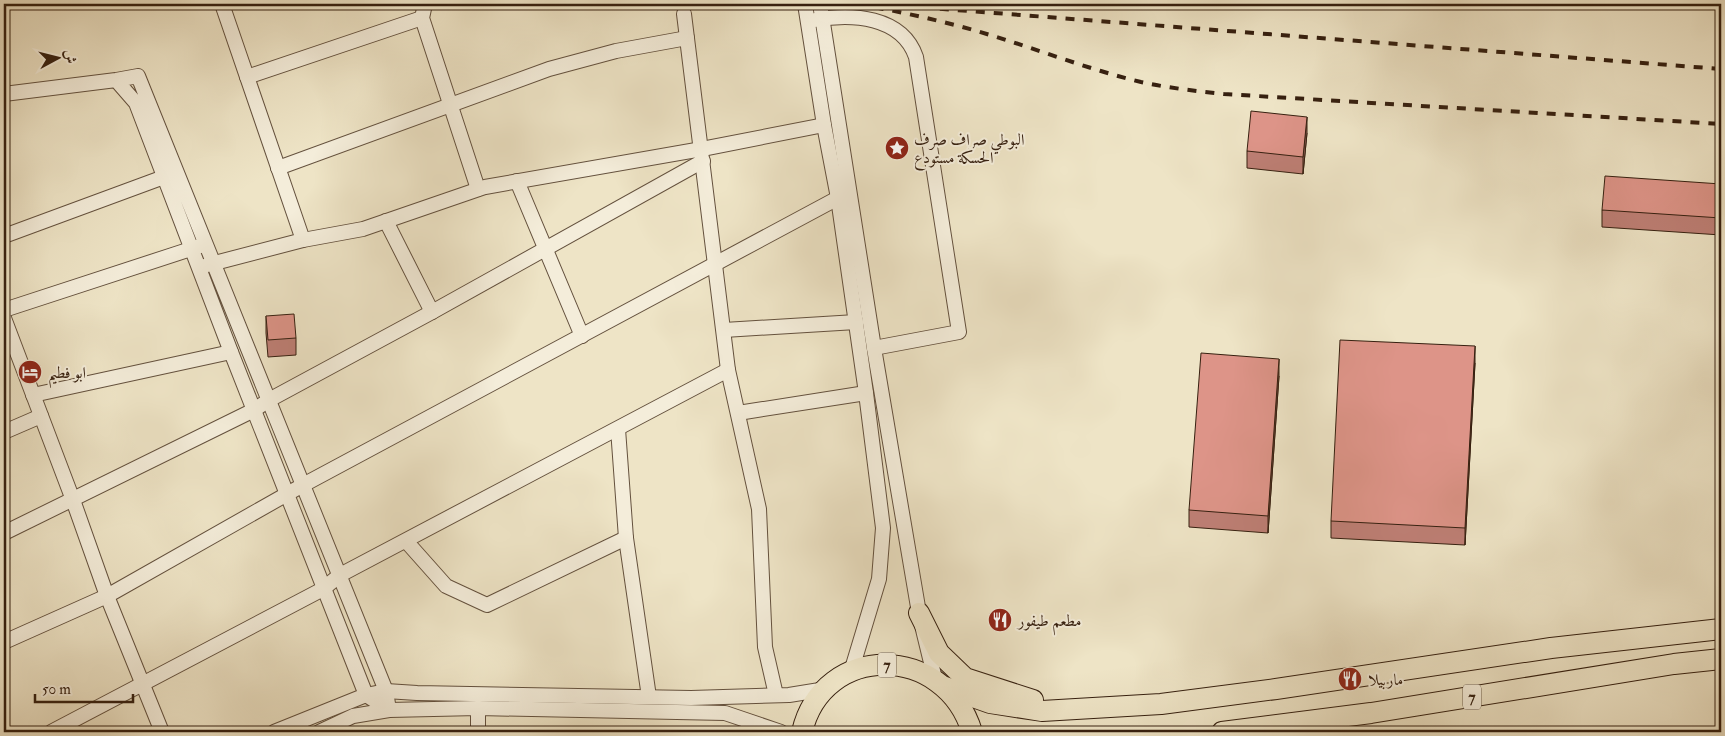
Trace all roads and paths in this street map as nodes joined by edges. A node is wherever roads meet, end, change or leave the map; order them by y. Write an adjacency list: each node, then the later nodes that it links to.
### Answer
1 (222, 4): 10 (street)
2 (425, 4): 6 (street)
3 (804, 4): 8 (street)
4 (820, 4): 7 (street)
5 (684, 14): 9 (street)
6 (422, 18): 10 (street); 13 (street)
7 (822, 18): 8 (street); 36 (street); 36 (street)
8 (807, 21): 14 (street)
9 (687, 38): 13 (street); 15 (street)
10 (247, 77): 16 (street)
11 (116, 80): 12 (street); 17 (street); 24 (street)
12 (4, 94)
13 (450, 105): 16 (street); 19 (street)
14 (824, 125): 15 (street); 20 (street)
15 (702, 155): 18 (street); 26 (street); 28 (street)
16 (278, 168): 23 (street)
17 (164, 176): 22 (street); 25 (street)
18 (517, 181): 19 (street); 26 (street)
19 (478, 189): 21 (street)
20 (838, 198): 28 (street); 33 (street)
21 (386, 221): 23 (street); 31 (street)
22 (4, 236)
23 (303, 240): 27 (street)
24 (206, 244): 25 (street); 27 (street)
25 (191, 249): 29 (street); 30 (street)
26 (546, 249): 31 (street); 35 (street)
27 (214, 263): 29 (street); 41 (street)
28 (716, 264): 34 (street); 35 (street)
29 (199, 268): 37 (street)
30 (4, 310)
31 (432, 312): 41 (street)
32 (4, 318): 40 (street)
33 (856, 322): 34 (street); 39 (street)
34 (724, 330): 38 (street)
35 (582, 336): 47 (street)
36 (874, 348): 56 (street)
37 (231, 352): 40 (street); 42 (street)
38 (728, 370): 43 (street); 45 (street)
39 (866, 393): 43 (street); 60 (street)
40 (33, 395): 44 (street)
41 (269, 400): 42 (street); 47 (street)
42 (254, 410): 48 (street); 49 (street)
43 (738, 413): 66 (street)
44 (41, 416): 46 (street); 49 (street)
45 (618, 429): 51 (street); 52 (street)
46 (4, 432)
47 (303, 485): 48 (street); 53 (street)
48 (287, 495): 54 (street); 55 (street)
49 (73, 500): 50 (street); 55 (street)
50 (4, 533)
51 (626, 538): 52 (street); 67 (street)
52 (406, 540): 53 (street)
53 (340, 575): 54 (street); 64 (street)
54 (323, 589): 62 (street); 65 (street)
55 (107, 596): 58 (street); 62 (street)
56 (919, 613): 61 (street); 68 (highway)
57 (1721, 629): 68 (highway, 7)
58 (4, 642)
59 (1721, 658): 79 (highway, 7)
60 (851, 672): 61 (highway, 7); 63 (highway, 7)
61 (940, 683): 68 (highway, 7); 78 (highway, 7)
62 (142, 684): 71 (street); 72 (street)
63 (826, 689): 66 (street); 77 (highway, 7)
64 (386, 691): 65 (street); 67 (street); 70 (street)
65 (366, 695): 70 (street); 73 (street)
66 (776, 695): 67 (street)
67 (649, 697)
68 (1161, 704)
69 (478, 708): 70 (street); 75 (street); 76 (street)
70 (389, 710): 74 (street)
71 (51, 732)
72 (162, 732)
73 (274, 732)
74 (319, 732)
75 (478, 732)
76 (781, 732)
77 (802, 732)
78 (972, 732)
79 (1222, 732)

